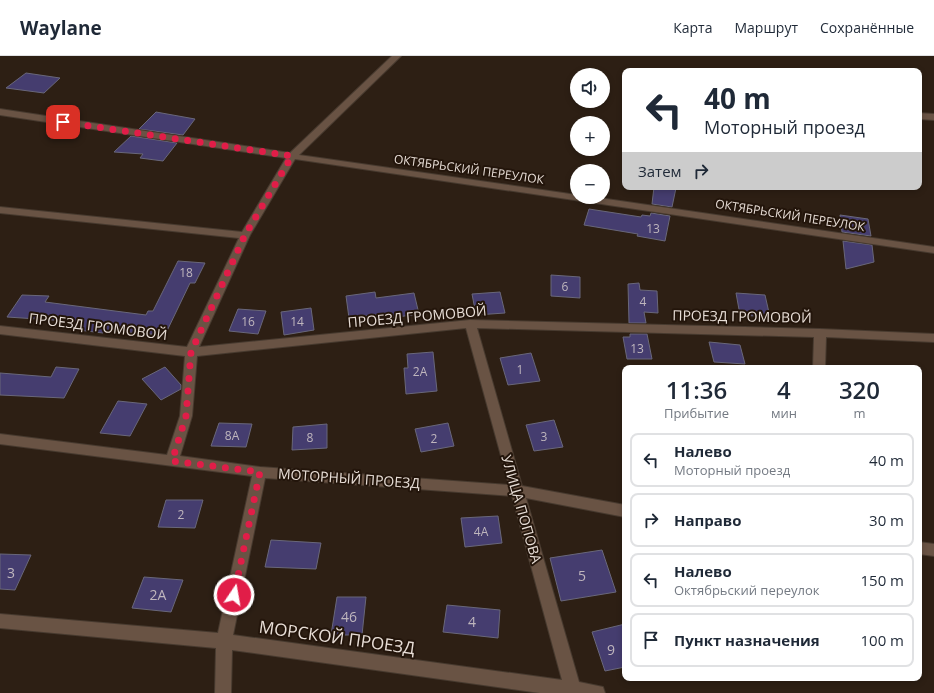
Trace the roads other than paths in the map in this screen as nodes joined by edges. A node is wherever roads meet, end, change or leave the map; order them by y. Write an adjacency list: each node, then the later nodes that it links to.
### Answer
1 (397, 56): 5 (street)
2 (0, 112): 5 (street, ОКТЯБРЬСКИЙ ПЕРЕУЛОК)
3 (922, 116): 4 (street)
4 (934, 117)
5 (292, 156): 7 (street); 8 (street, ОКТЯБРЬСКИЙ ПЕРЕУЛОК)
6 (0, 210): 7 (street)
7 (245, 235): 13 (street)
8 (934, 250)
9 (470, 324): 11 (street, ПРОЕЗД ГРОМОВОЙ); 13 (street, ПРОЕЗД ГРОМОВОЙ); 18 (street, УЛИЦА ПОПОВА)
10 (0, 330): 13 (street, ПРОЕЗД ГРОМОВОЙ)
11 (820, 333): 12 (street, ПРОЕЗД ГРОМОВОЙ); 14 (street)
12 (934, 338)
13 (191, 352): 16 (street)
14 (819, 365)
15 (0, 439): 16 (street, МОТОРНЫЙ ПРОЕЗД)
16 (172, 461): 17 (street, МОТОРНЫЙ ПРОЕЗД)
17 (260, 472): 18 (street, МОТОРНЫЙ ПРОЕЗД); 23 (street)
18 (518, 491): 19 (street, МОТОРНЫЙ ПРОЕЗД); 24 (street, УЛИЦА ПОПОВА)
19 (622, 510)
20 (922, 548): 21 (street)
21 (934, 550)
22 (0, 621): 23 (street, МОРСКОЙ ПРОЕЗД)
23 (224, 641): 24 (street, МОРСКОЙ ПРОЕЗД); 25 (street)
24 (573, 691): 26 (street, МОРСКОЙ ПРОЕЗД)
25 (223, 693)
26 (597, 693)

